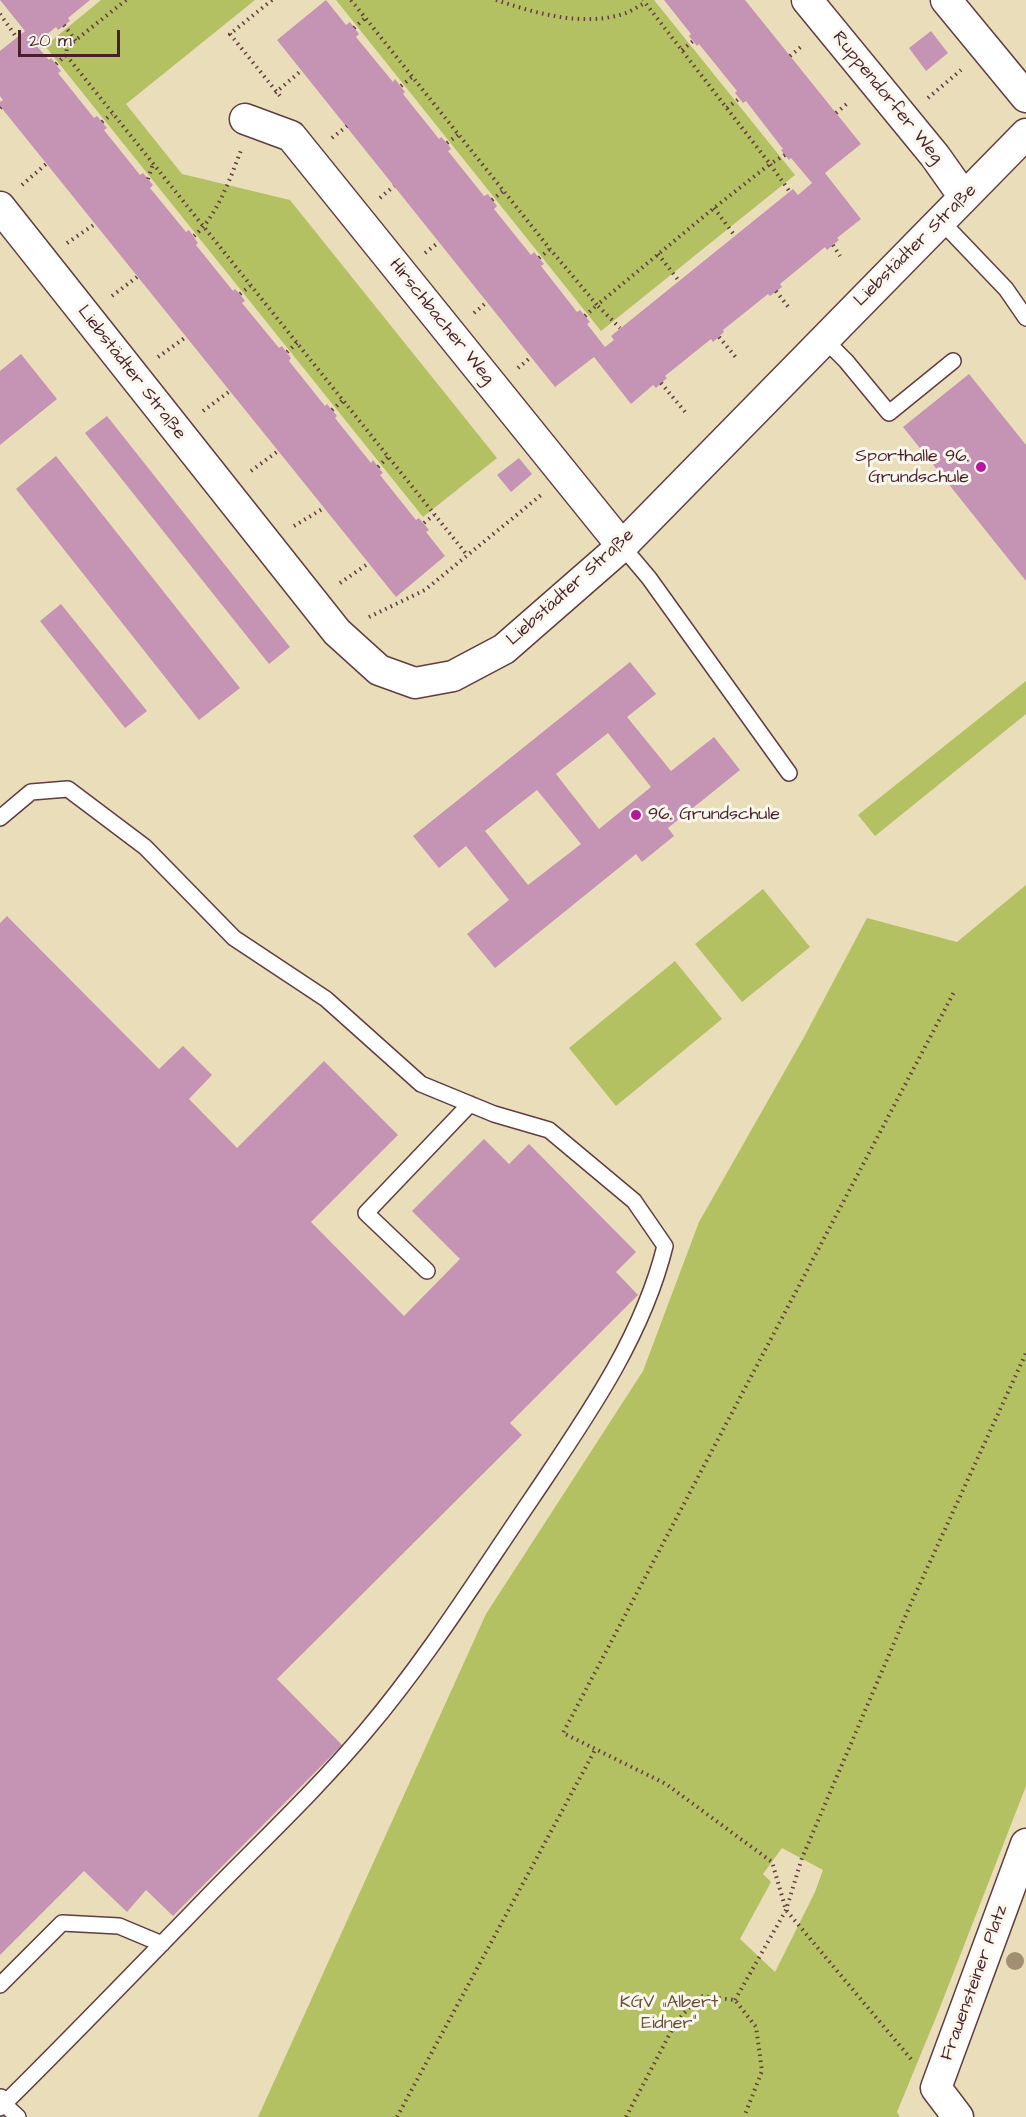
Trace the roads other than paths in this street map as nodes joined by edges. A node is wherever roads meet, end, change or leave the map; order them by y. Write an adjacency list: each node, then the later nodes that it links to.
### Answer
1 (807, 0): 6 (street, Ruppendorfer Weg)
2 (946, 0): 3 (street)
3 (1026, 97)
4 (248, 120): 12 (street, Hirschbacher Weg)
5 (1026, 134): 6 (street, Liebstädter Straße)
6 (964, 197): 8 (street, Liebstädter Straße)
7 (0, 207): 12 (street, Liebstädter Straße)
8 (940, 220): 9 (lane); 10 (street, Liebstädter Straße)
9 (1026, 318)
10 (824, 339): 11 (lane); 12 (street, Liebstädter Straße)
11 (953, 361)
12 (622, 546): 13 (lane)
13 (789, 773)
14 (0, 818): 15 (lane)
15 (470, 1104): 16 (lane); 18 (lane)
16 (427, 1271)
17 (1026, 1844): 22 (street, Frauensteiner Platz)
18 (162, 1944): 19 (lane); 20 (lane)
19 (0, 1985)
20 (1, 2102): 21 (lane)
21 (18, 2117)
22 (958, 2117)

